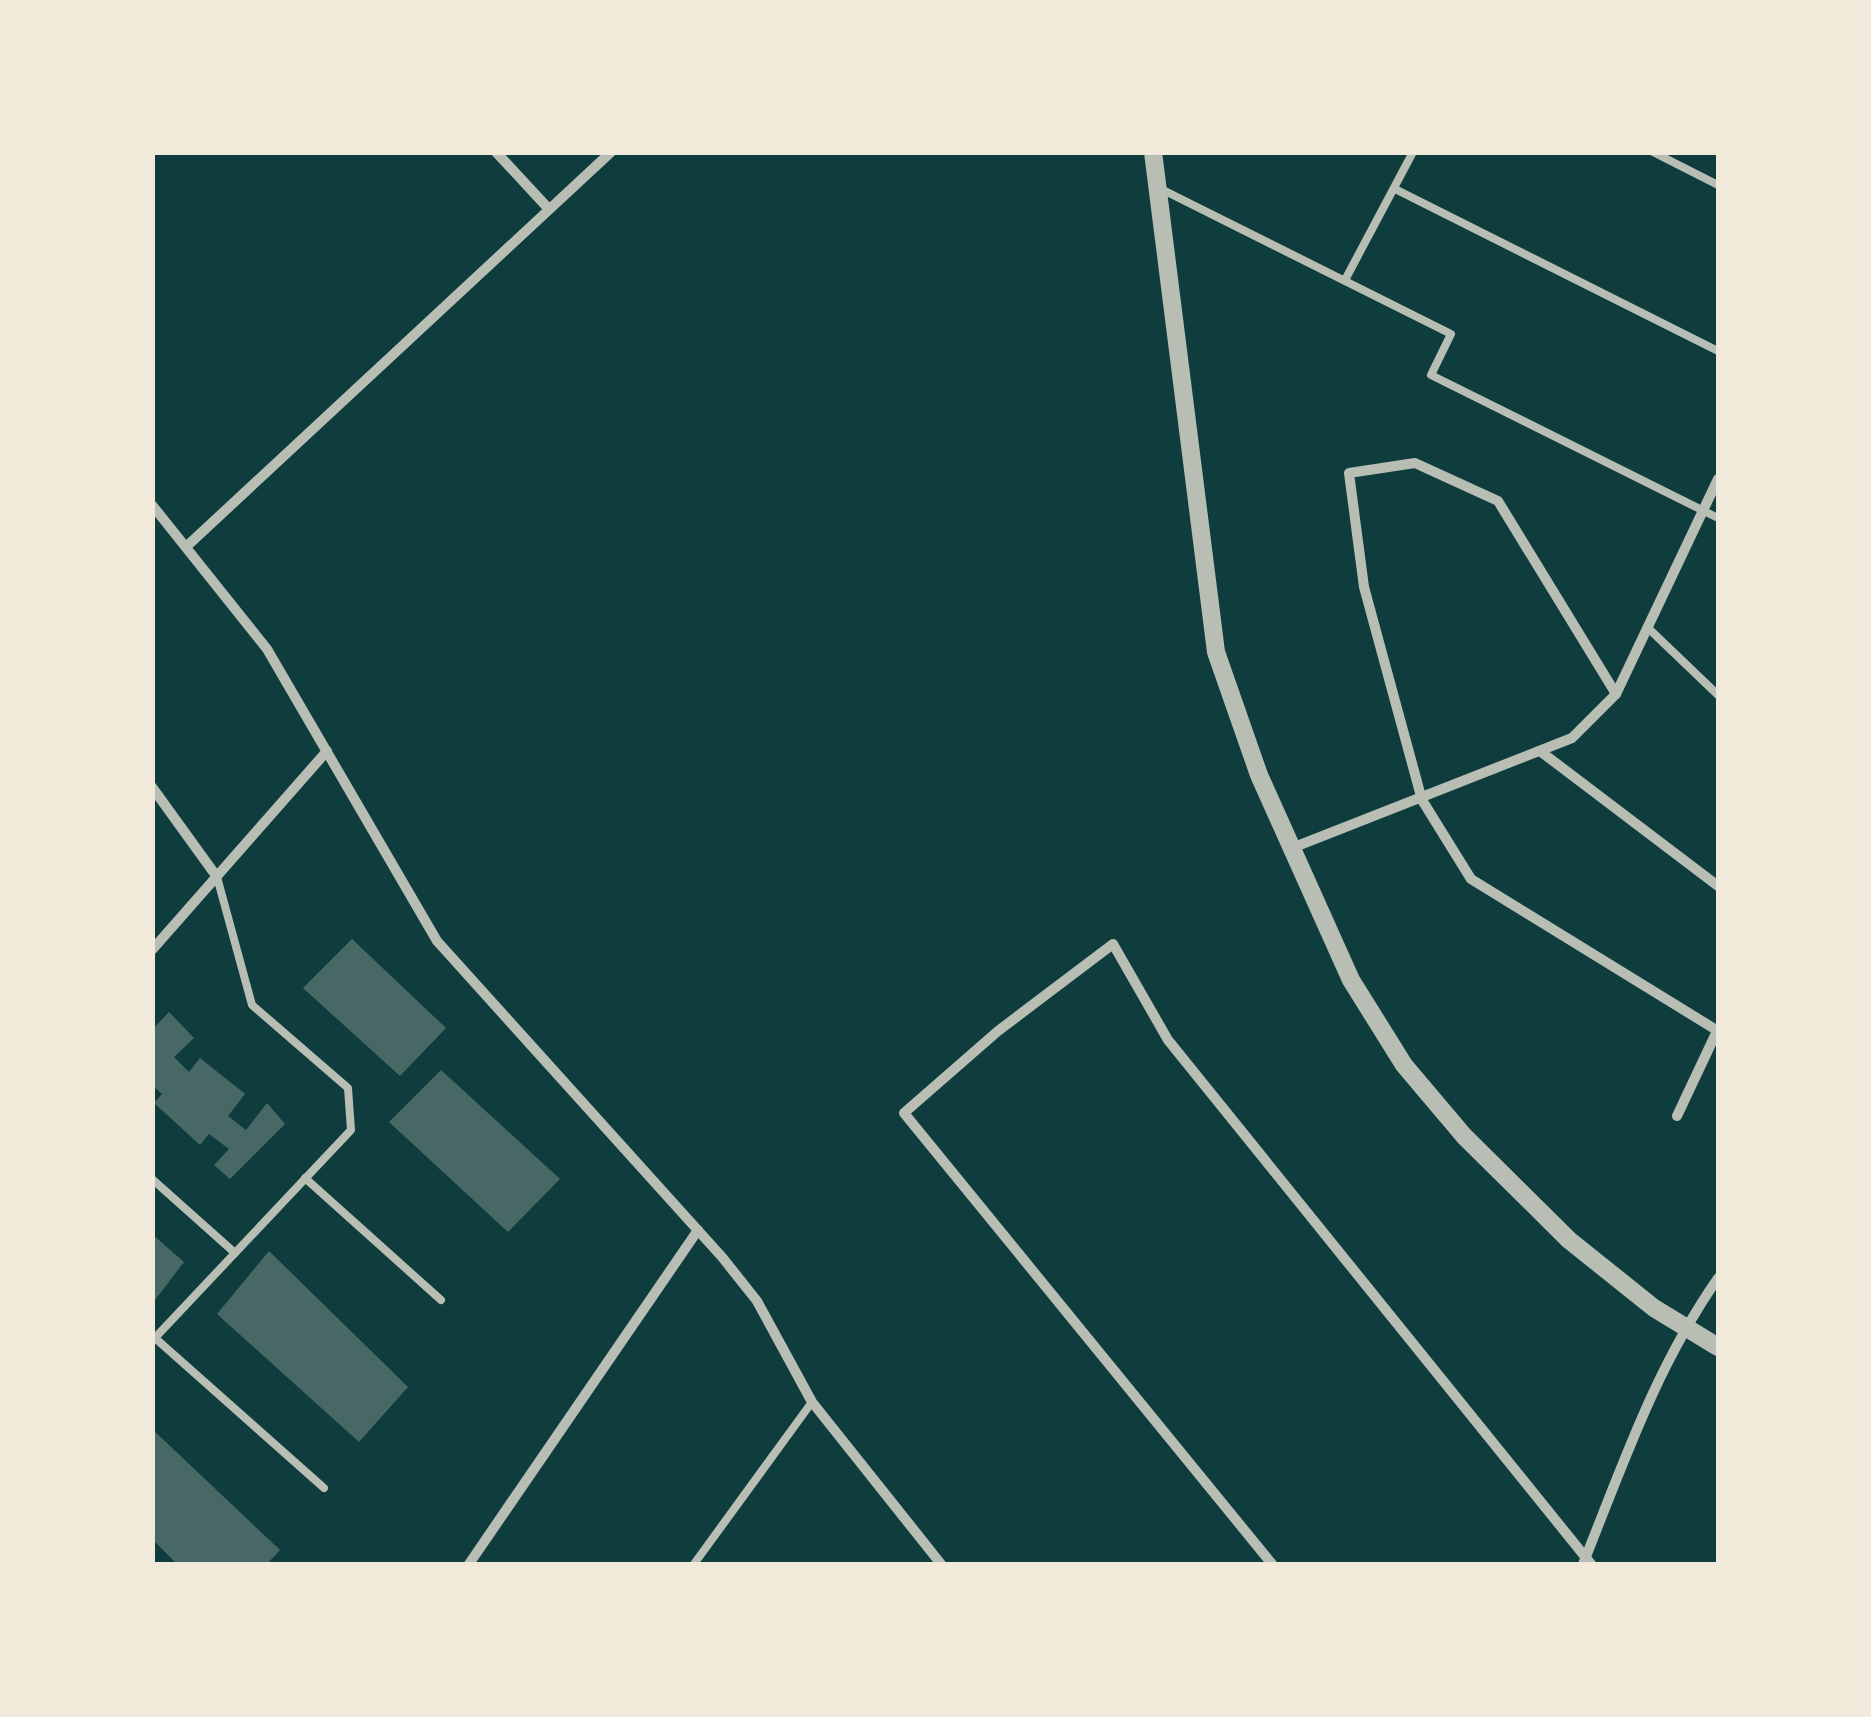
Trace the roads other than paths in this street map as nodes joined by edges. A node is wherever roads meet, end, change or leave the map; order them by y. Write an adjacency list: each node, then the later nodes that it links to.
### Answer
1 (496, 152): 9 (street)
2 (611, 152): 9 (street)
3 (1153, 152): 7 (street)
4 (1413, 152): 8 (lane)
5 (1653, 152): 6 (lane)
6 (1718, 185)
7 (1158, 188): 10 (lane); 24 (street)
8 (1394, 189): 10 (lane); 11 (lane)
9 (547, 207): 16 (street)
10 (1345, 280): 14 (lane)
11 (1718, 351)
12 (1718, 479): 14 (street)
13 (152, 505): 16 (street)
14 (1703, 510): 15 (lane); 17 (street)
15 (1718, 518)
16 (187, 546): 20 (street)
17 (1647, 627): 18 (street); 19 (lane)
18 (1616, 694): 21 (street); 23 (street)
19 (1718, 695)
20 (327, 751): 25 (street); 32 (street)
21 (1540, 751): 23 (street); 26 (street)
22 (152, 788): 25 (street)
23 (1422, 800): 24 (street); 28 (street)
24 (1292, 848): 36 (street)
25 (217, 877): 27 (street); 30 (lane)
26 (1718, 886)
27 (152, 950)
28 (1718, 1030): 29 (street)
29 (1677, 1116)
30 (305, 1178): 33 (lane); 35 (lane)
31 (152, 1179): 33 (lane)
32 (698, 1230): 39 (street); 41 (street)
33 (235, 1253): 37 (lane)
34 (1718, 1278): 36 (street)
35 (442, 1300)
36 (1684, 1328): 38 (street); 45 (street)
37 (154, 1339): 40 (lane)
38 (1718, 1347)
39 (812, 1402): 42 (lane); 43 (street)
40 (324, 1488)
41 (469, 1564)
42 (694, 1564)
43 (941, 1564)
44 (1272, 1564): 45 (street)
45 (1586, 1564)

